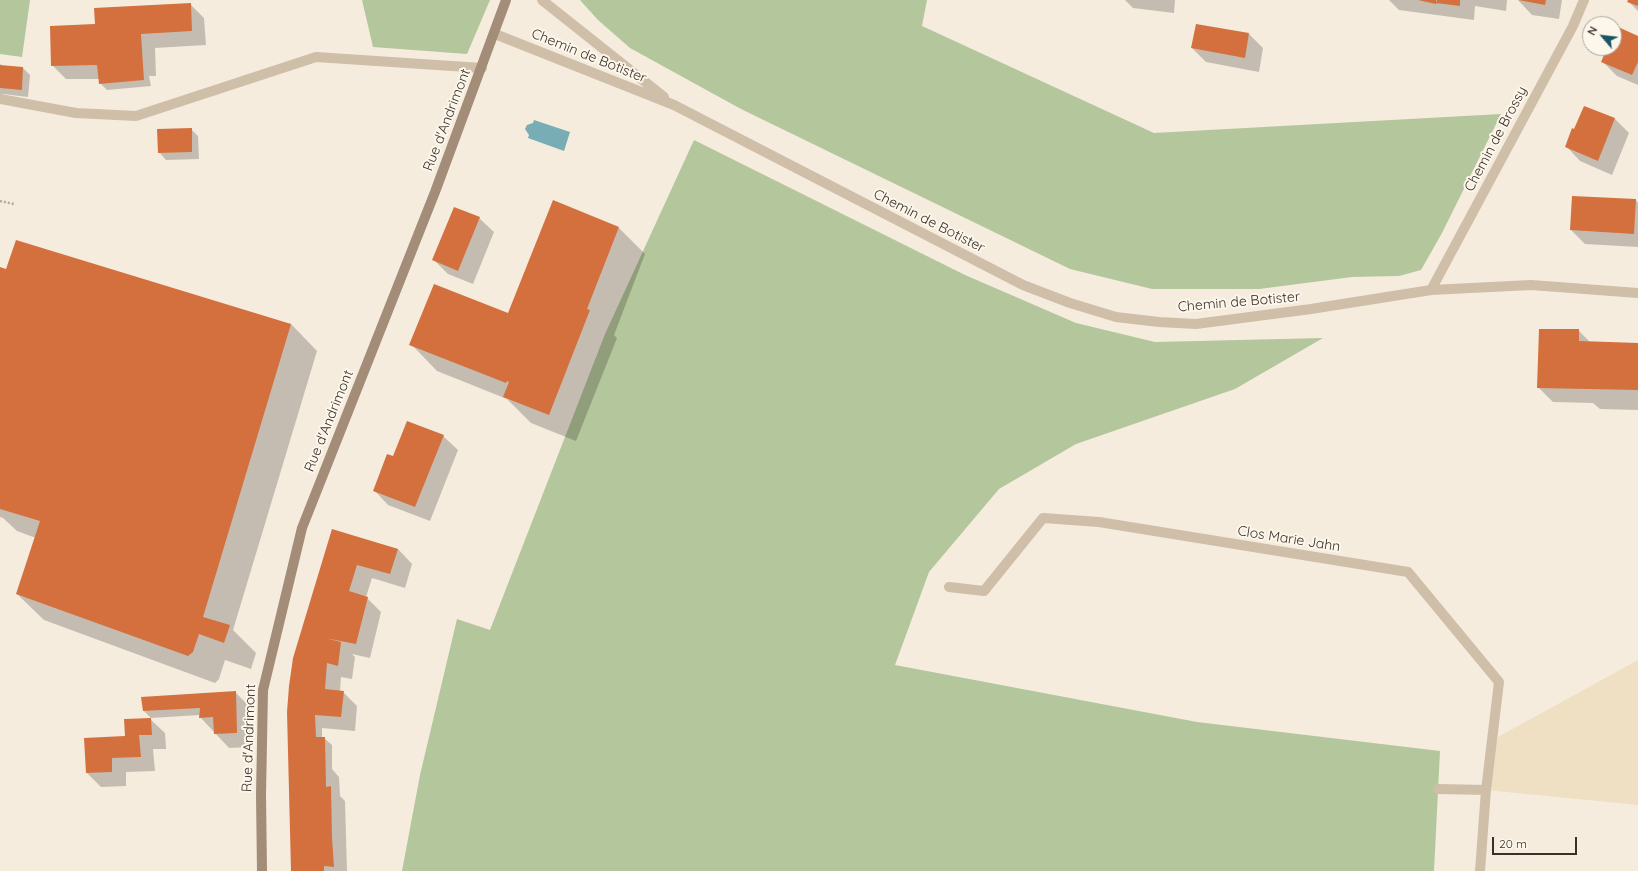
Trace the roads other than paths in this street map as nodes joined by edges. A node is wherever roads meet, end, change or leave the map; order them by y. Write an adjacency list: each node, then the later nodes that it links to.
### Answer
1 (506, 0): 4 (street, Rue d'Andrimont)
2 (542, 0): 7 (street, Chemin de Botister)
3 (1584, 0): 8 (street, Chemin de Brossy)
4 (495, 34): 5 (street, Rue d'Andrimont); 7 (street, Chemin de Botister)
5 (482, 68): 6 (street); 13 (street, Rue d'Andrimont)
6 (0, 99)
7 (674, 105): 8 (street, Chemin de Botister)
8 (1431, 290): 9 (street, Chemin de Botister)
9 (1638, 293)
10 (949, 587): 12 (street, Clos Marie Jahn)
11 (1438, 789): 12 (street)
12 (1486, 790): 14 (street)
13 (262, 871)
14 (1480, 871)

